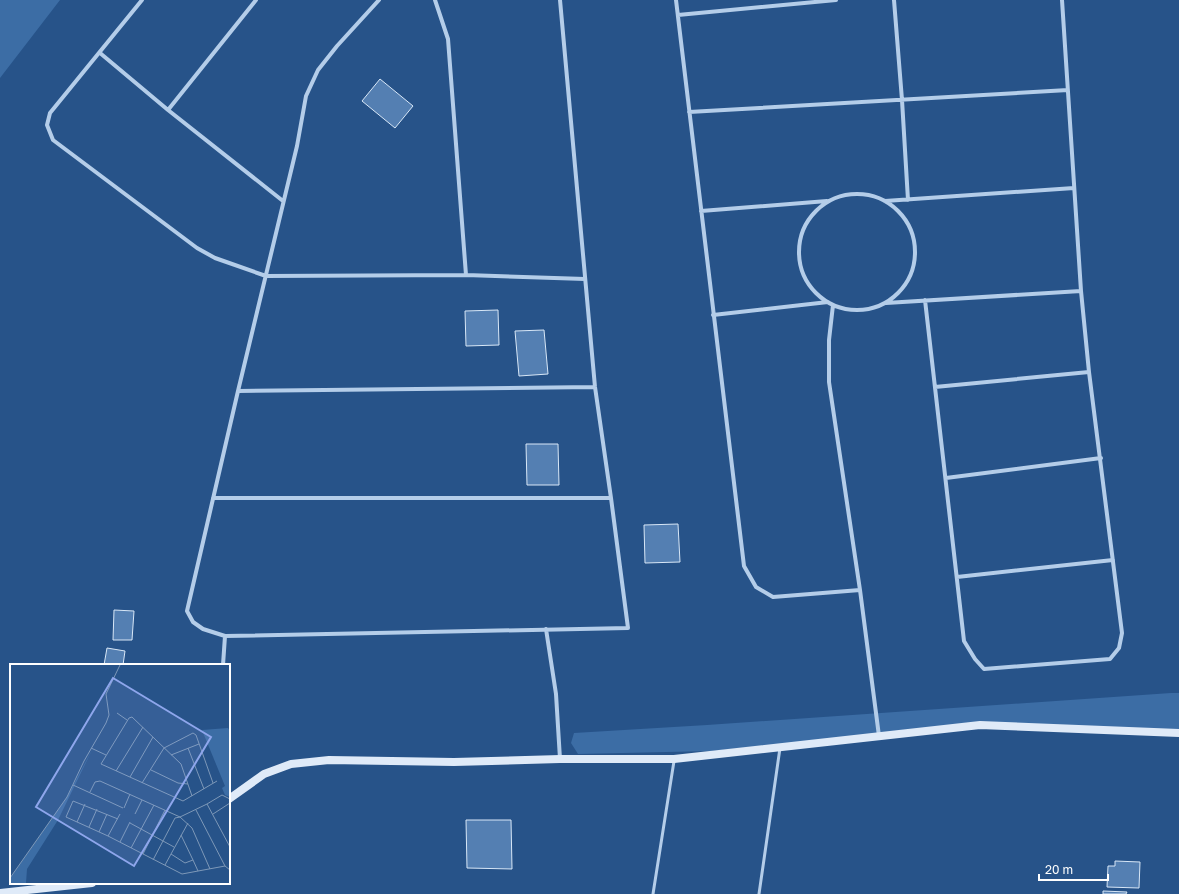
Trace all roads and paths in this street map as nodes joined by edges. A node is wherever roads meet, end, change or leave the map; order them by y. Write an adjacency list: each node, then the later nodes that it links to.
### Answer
1 (142, 0): 11 (street)
2 (256, 0): 14 (street)
3 (379, 0): 18 (street)
4 (435, 0): 22 (street)
5 (560, 0): 24 (street)
6 (676, 0): 10 (street)
7 (836, 0): 10 (street)
8 (894, 0): 13 (street)
9 (1062, 0): 12 (street)
10 (678, 15): 15 (street)
11 (100, 53): 14 (street); 23 (street)
12 (1068, 90): 13 (street); 16 (street)
13 (902, 100): 15 (street); 17 (street)
14 (168, 110): 18 (street)
15 (689, 112): 21 (street)
16 (1074, 188): 17 (street); 25 (street)
17 (908, 200): 20 (street)
18 (283, 201): 23 (street)
19 (827, 201): 20 (street); 21 (street); 27 (street)
20 (885, 201): 28 (street)
21 (701, 211): 30 (street)
22 (466, 275): 23 (street); 24 (street)
23 (266, 276): 34 (street)
24 (585, 279): 32 (street)
25 (1081, 291): 26 (street); 31 (street)
26 (925, 300): 28 (street); 33 (street)
27 (828, 302): 29 (street); 30 (street)
28 (886, 302): 29 (street)
29 (833, 305): 41 (street)
30 (713, 315): 41 (street)
31 (1089, 372): 33 (street); 35 (street)
32 (595, 387): 34 (street); 38 (street)
33 (935, 387): 36 (street)
34 (238, 391): 37 (street)
35 (1101, 458): 36 (street); 39 (street)
36 (946, 478): 40 (street)
37 (213, 498): 38 (street); 43 (street)
38 (611, 498): 42 (street)
39 (1113, 560): 40 (street); 40 (street)
40 (957, 576)
41 (860, 590): 46 (street)
42 (546, 629): 43 (street); 48 (street)
43 (225, 636): 44 (street)
44 (223, 664)
45 (1179, 733): 46 (street)
46 (879, 736): 47 (street)
47 (780, 747): 49 (street); 54 (lane)
48 (560, 759): 49 (street); 50 (street)
49 (674, 759): 53 (lane)
50 (230, 798)
51 (83, 884): 52 (street)
52 (0, 893)
53 (653, 894)
54 (759, 894)

